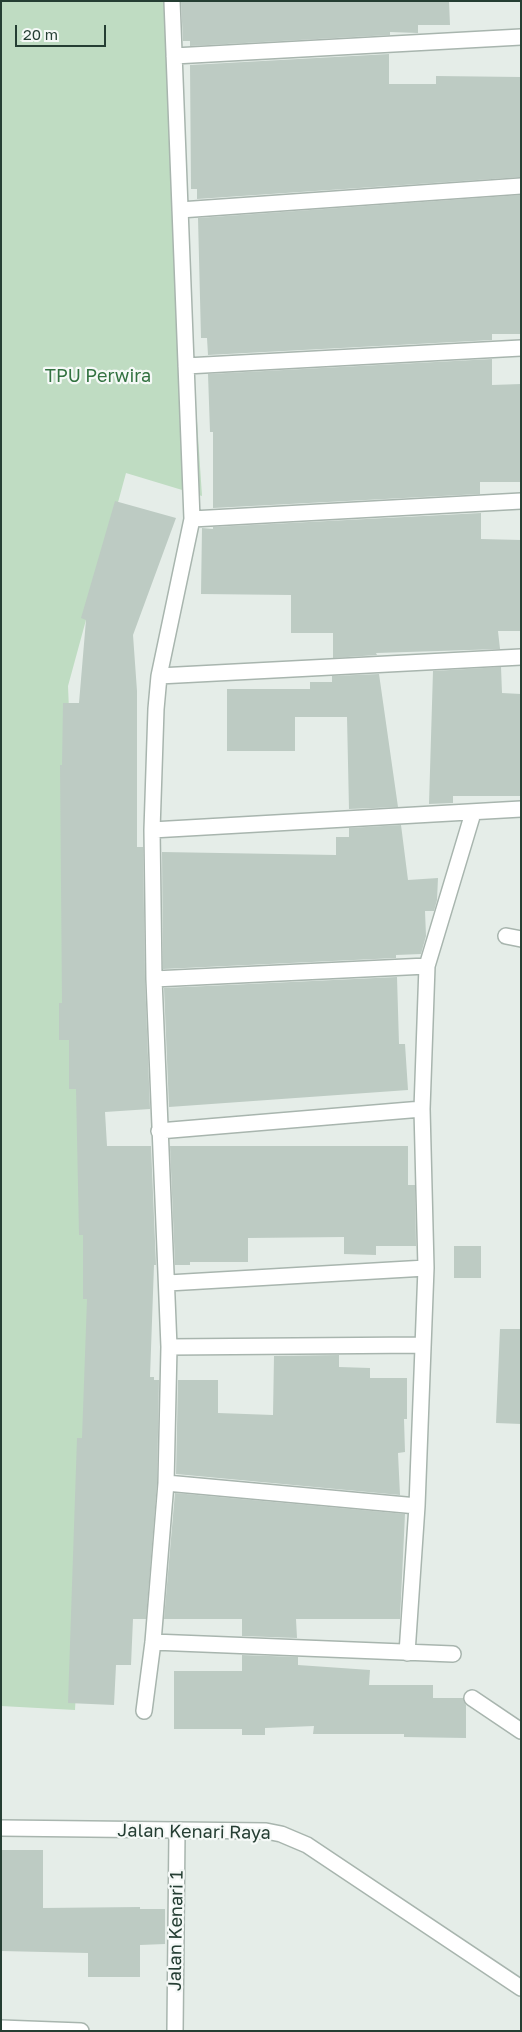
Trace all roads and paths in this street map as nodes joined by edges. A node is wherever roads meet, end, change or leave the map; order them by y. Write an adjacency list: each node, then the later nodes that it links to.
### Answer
1 (172, 1): 3 (street)
2 (521, 37): 3 (street)
3 (174, 56): 5 (street)
4 (521, 186): 5 (street)
5 (180, 210): 7 (street)
6 (521, 348): 7 (street)
7 (186, 366): 9 (street)
8 (521, 501): 9 (street)
9 (192, 519): 11 (street)
10 (521, 657): 11 (street)
11 (159, 676): 14 (street)
12 (521, 809): 13 (street)
13 (473, 813): 14 (street); 17 (street)
14 (152, 830): 18 (street)
15 (506, 936): 16 (street)
16 (521, 939)
17 (427, 966): 18 (street); 19 (street)
18 (154, 979): 20 (street)
19 (422, 1109): 20 (street); 21 (street)
20 (159, 1131): 22 (street)
21 (426, 1268): 22 (street); 23 (street)
22 (168, 1283): 24 (street)
23 (423, 1345): 24 (street); 26 (street)
24 (169, 1347): 25 (street)
25 (166, 1483): 26 (street); 27 (street)
26 (416, 1506): 28 (street)
27 (153, 1642): 28 (street); 31 (street)
28 (408, 1652): 29 (street)
29 (454, 1654)
30 (472, 1698): 32 (street)
31 (144, 1711)
32 (521, 1731)
33 (1, 1828): 34 (street, Jalan Kenari Raya)
34 (177, 1831): 35 (street, Jalan Kenari Raya); 38 (street, Jalan Kenari 1)
35 (521, 1988)
36 (1, 2028): 37 (street)
37 (81, 2031)
38 (175, 2031)

